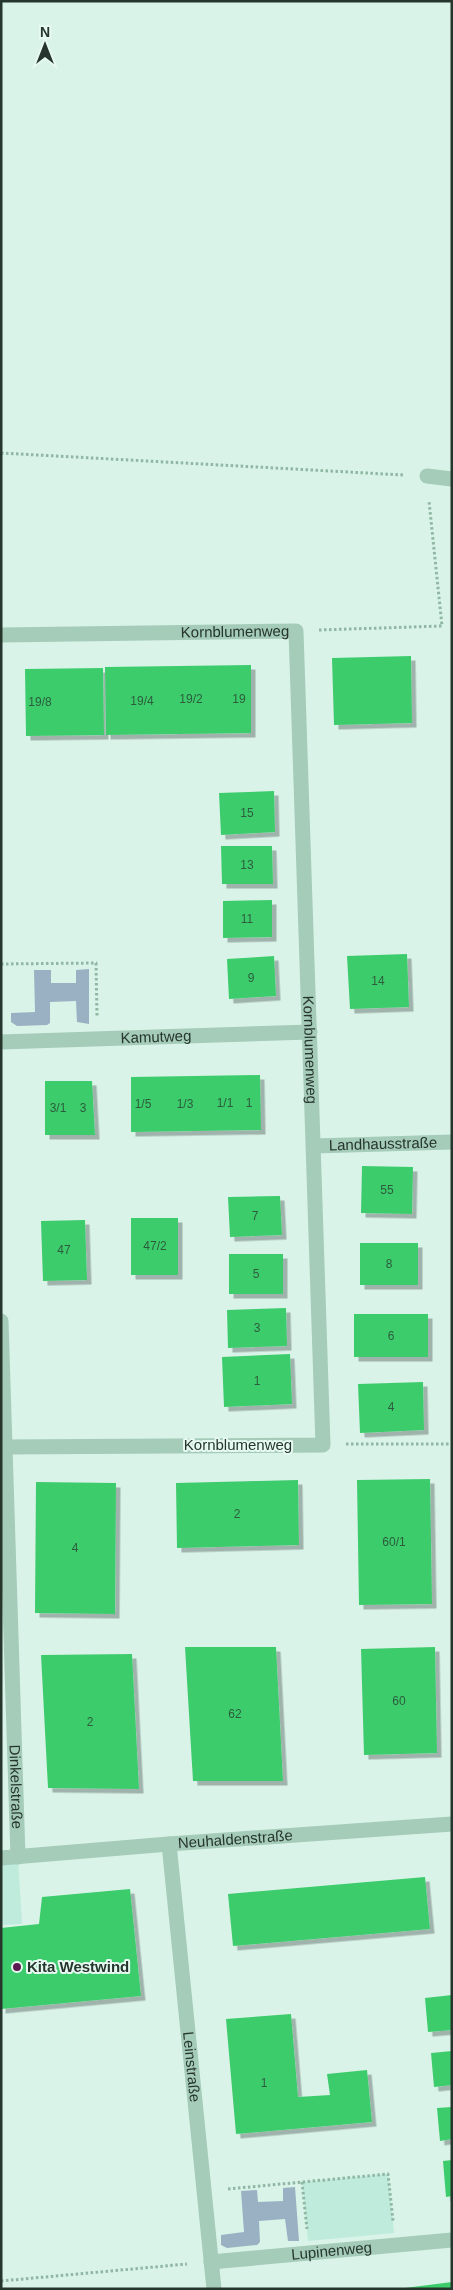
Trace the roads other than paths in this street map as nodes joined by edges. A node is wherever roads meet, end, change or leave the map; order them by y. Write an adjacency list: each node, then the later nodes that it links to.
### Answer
1 (427, 476): 2 (street)
2 (452, 479)
3 (1, 635): 4 (street, Kornblumenweg)
4 (310, 1032): 5 (street, Kamutweg); 7 (street, Kornblumenweg)
5 (1, 1042)
6 (452, 1142): 7 (street, Landhausstraße)
7 (314, 1146): 9 (street, Kornblumenweg)
8 (1, 1321): 9 (street, Dinkelstraße)
9 (3, 1447): 12 (street, Dinkelstraße)
10 (452, 1824): 11 (street, Neuhaldenstraße)
11 (169, 1844): 12 (street, Neuhaldenstraße); 15 (street, Leinstraße)
12 (18, 1857): 13 (street, Neuhaldenstraße)
13 (1, 1858)
14 (452, 2240): 15 (street, Lupinenweg)
15 (211, 2262): 16 (street, Leinstraße)
16 (214, 2289)

